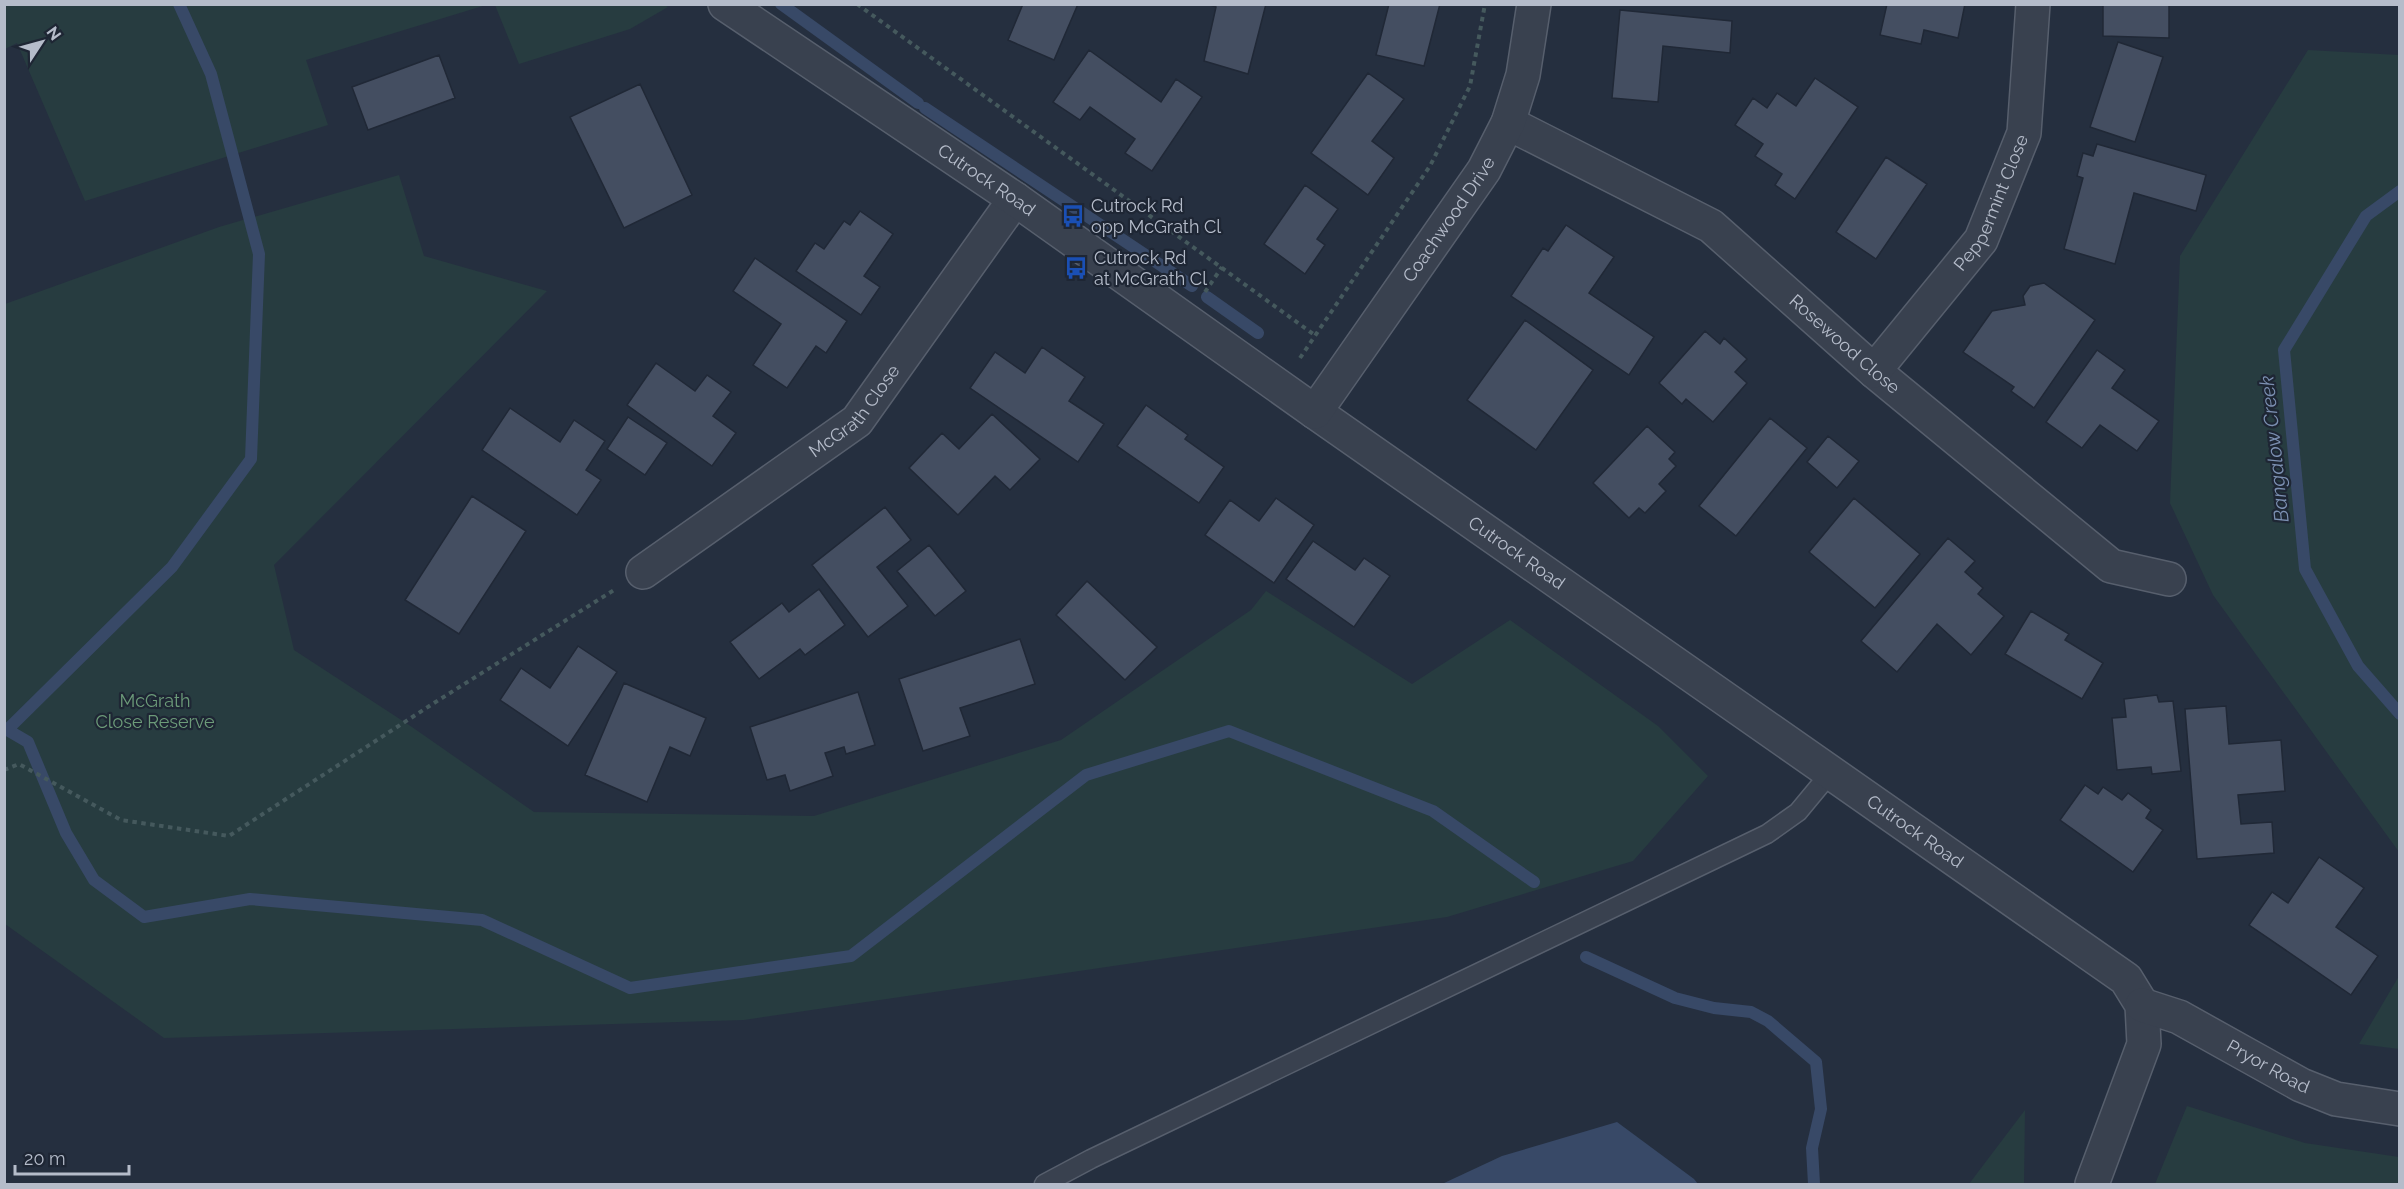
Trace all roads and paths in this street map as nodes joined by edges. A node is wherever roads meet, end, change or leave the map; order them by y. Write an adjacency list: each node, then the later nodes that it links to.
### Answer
1 (725, 4): 7 (street, Cutrock Road)
2 (856, 4): 8 (path)
3 (1485, 4): 8 (path)
4 (1534, 4): 6 (street, Coachwood Drive)
5 (2033, 4): 9 (street, Peppermint Close)
6 (1508, 123): 9 (street, Rosewood Close); 11 (street, Coachwood Drive)
7 (1015, 199): 10 (street, Cutrock Road); 12 (street, McGrath Close)
8 (1316, 336): 10 (path)
9 (1874, 371): 13 (street, Rosewood Close)
10 (1279, 386): 11 (street, Cutrock Road)
11 (1315, 412): 15 (street, Cutrock Road)
12 (643, 572): 14 (path)
13 (2169, 579)
14 (4, 770)
15 (1832, 771): 16 (street, Cutrock Road); 18 (lane)
16 (2142, 1005): 17 (street, Pryor Road); 19 (street, Cutrock Road)
17 (2400, 1109)
18 (1044, 1185)
19 (2092, 1185)

